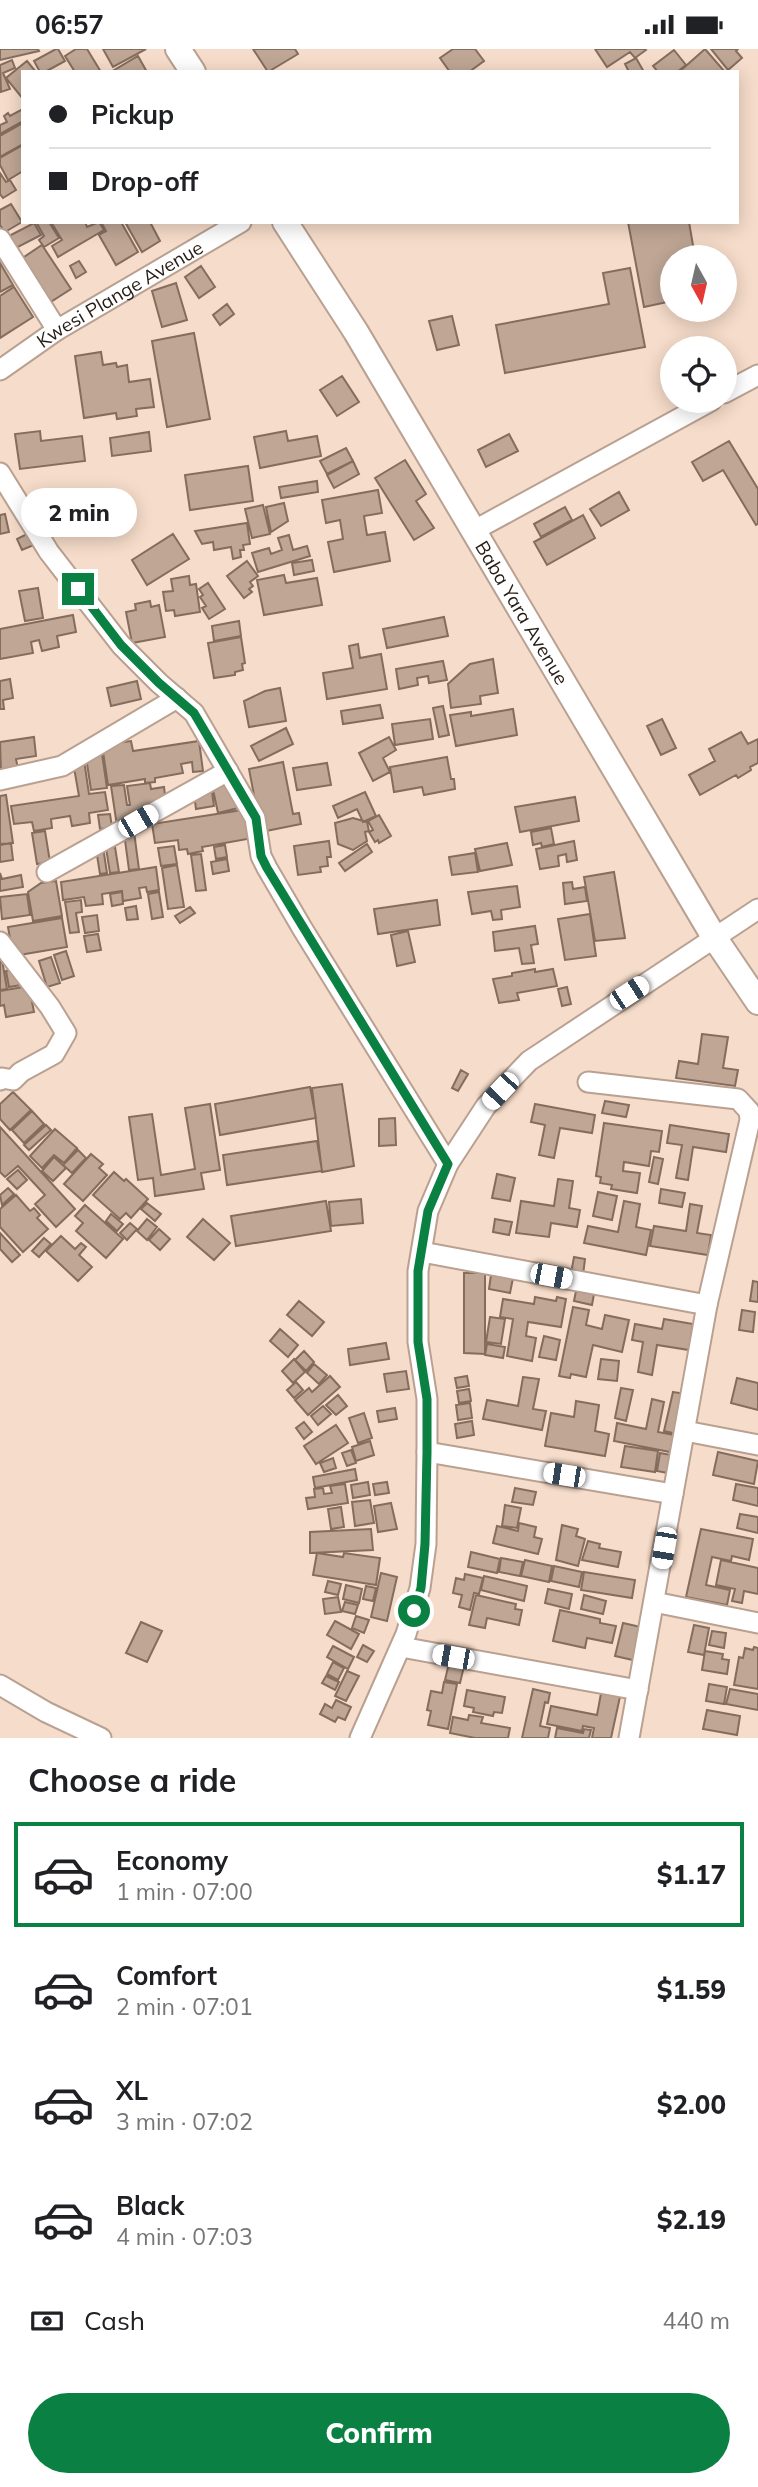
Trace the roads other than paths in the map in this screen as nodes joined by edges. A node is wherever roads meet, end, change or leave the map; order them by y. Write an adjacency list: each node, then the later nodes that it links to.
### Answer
1 (178, 49): 2 (main road)
2 (192, 70)
3 (239, 224): 6 (street, Kwesi Plange Avenue)
4 (286, 224): 12 (main road, Baba Yara Avenue)
5 (0, 239): 6 (street)
6 (57, 330): 7 (street, Kwesi Plange Avenue)
7 (0, 370)
8 (758, 375): 9 (street)
9 (737, 386)
10 (689, 413): 12 (street)
11 (0, 473): 13 (street)
12 (473, 531): 18 (main road, Baba Yara Avenue)
13 (177, 698): 14 (street); 15 (street)
14 (228, 771): 16 (street); 23 (street)
15 (0, 780)
16 (47, 872)
17 (758, 909): 18 (street)
18 (715, 937): 20 (main road, Baba Yara Avenue); 23 (street)
19 (0, 941): 21 (street)
20 (758, 1002)
21 (0, 1080)
22 (588, 1083): 25 (street)
23 (448, 1164): 24 (street)
24 (422, 1252): 25 (street); 28 (street)
25 (707, 1305): 26 (street)
26 (685, 1430): 27 (street); 29 (street)
27 (758, 1445)
28 (427, 1452): 29 (street); 32 (street)
29 (673, 1493): 30 (street)
30 (654, 1602): 31 (street); 34 (street)
31 (758, 1623)
32 (401, 1647): 34 (street); 36 (street)
33 (0, 1685): 35 (street)
34 (638, 1690): 37 (street)
35 (101, 1738)
36 (360, 1738)
37 (629, 1738)

